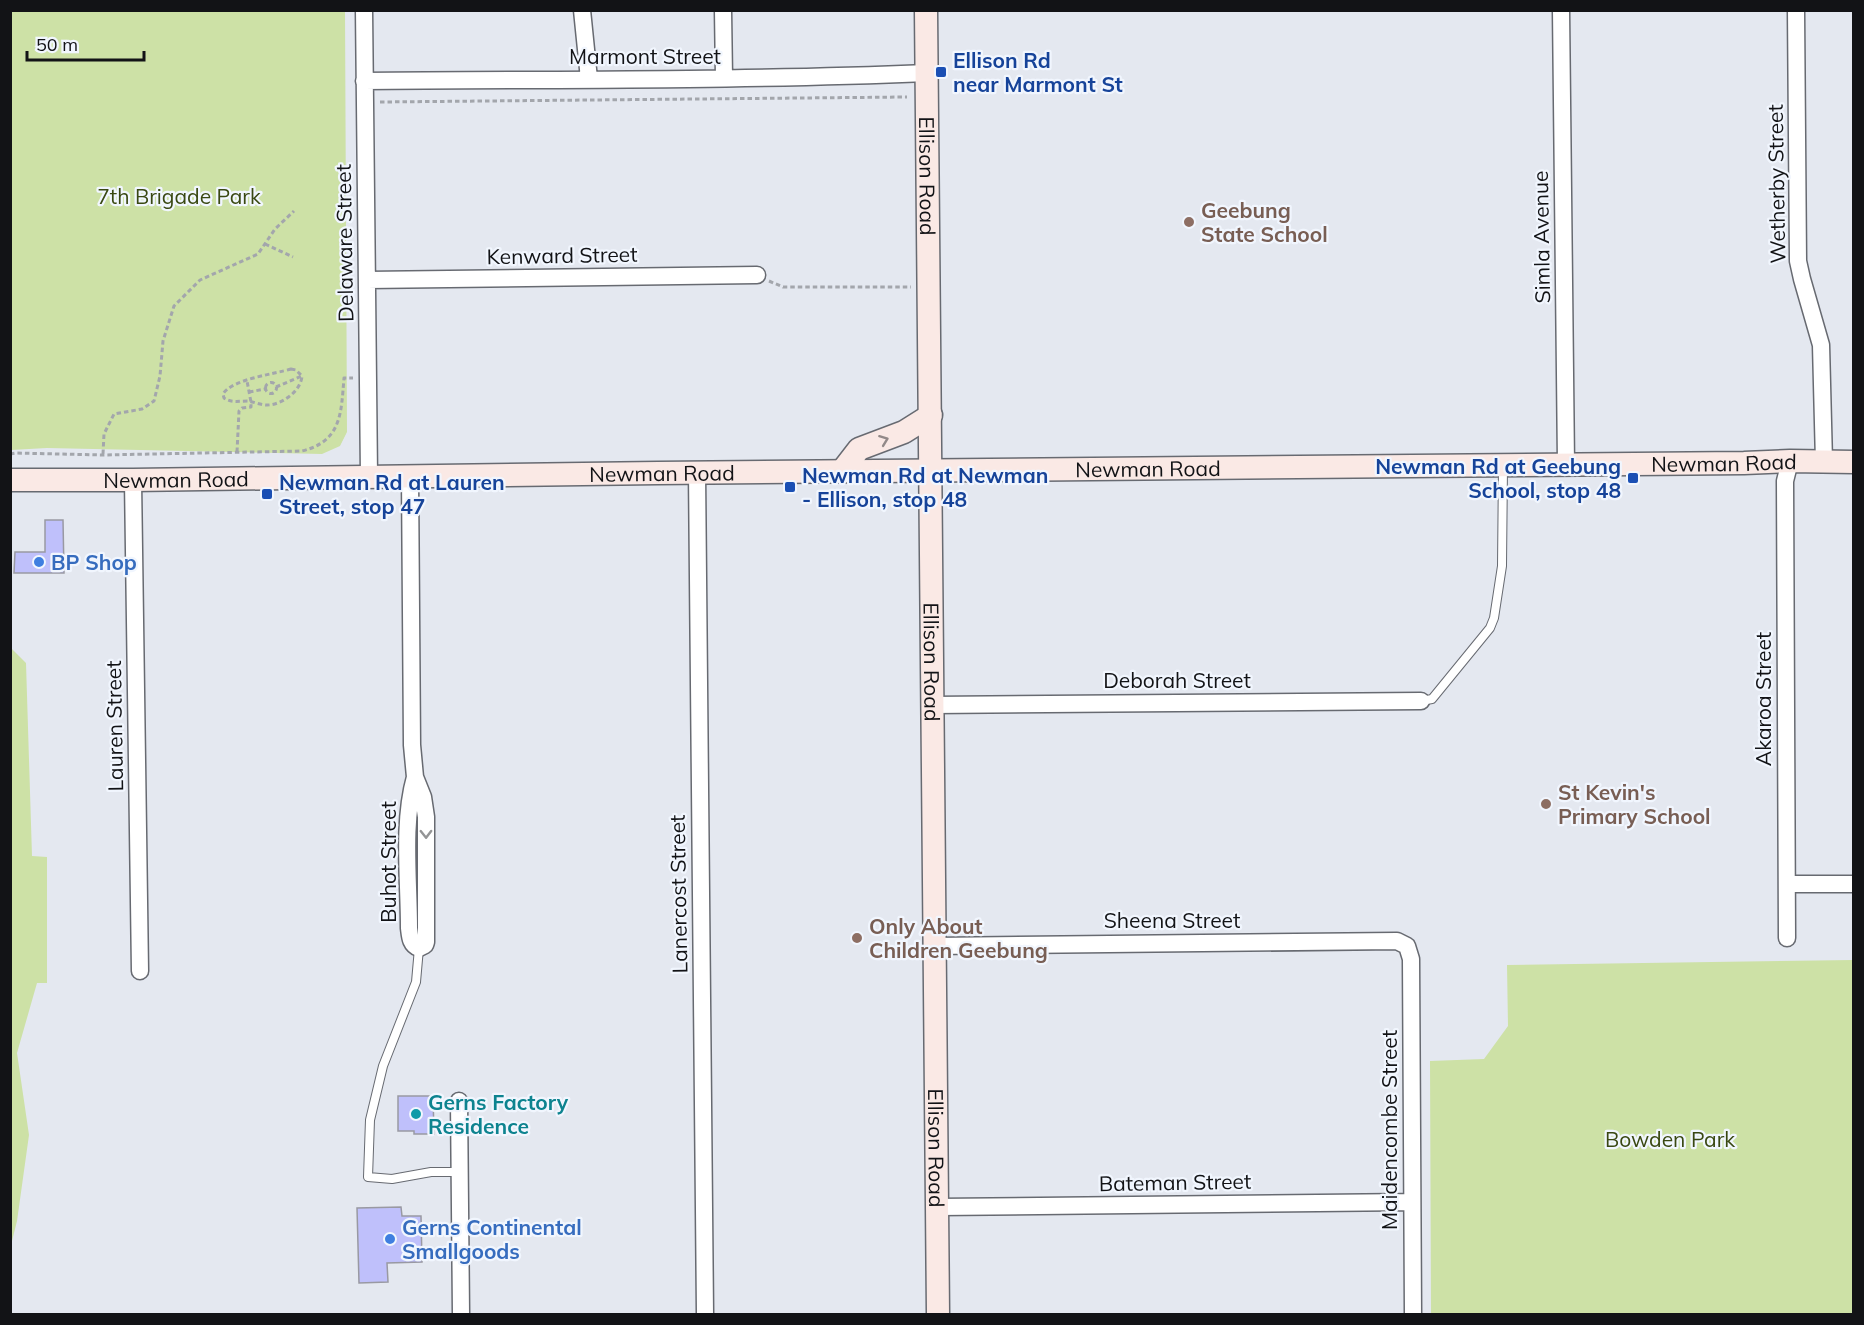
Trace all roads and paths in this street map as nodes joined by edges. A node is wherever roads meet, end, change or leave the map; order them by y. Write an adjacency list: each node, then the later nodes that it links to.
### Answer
1 (364, 10): 10 (street, Delaware Street)
2 (582, 10): 9 (street)
3 (723, 10): 8 (street)
4 (926, 10): 7 (main road, Ellison Road)
5 (1561, 10): 33 (street, Simla Avenue)
6 (1796, 10): 31 (street, Wetherby Street)
7 (927, 73): 8 (street, Marmont Street); 26 (main road, Ellison Road)
8 (724, 78): 9 (street, Marmont Street)
9 (589, 79): 10 (street, Marmont Street)
10 (364, 81): 12 (street, Delaware Street)
11 (907, 97): 12 (path)
12 (364, 102): 17 (street, Delaware Street)
13 (294, 211): 14 (path)
14 (265, 244): 15 (path); 29 (path)
15 (293, 257)
16 (756, 275): 17 (street, Kenward Street); 18 (path)
17 (368, 280): 38 (street, Delaware Street)
18 (911, 287)
19 (302, 376): 21 (path); 22 (path); 25 (path)
20 (353, 378): 27 (path)
21 (247, 381): 24 (path); 25 (path)
22 (276, 387): 23 (path); 23 (path)
23 (266, 389): 24 (path)
24 (249, 392): 25 (path)
25 (251, 402): 27 (path)
26 (931, 415): 35 (main road, one-way to 26); 36 (main road, Ellison Road)
27 (237, 452): 29 (path)
28 (10, 454): 29 (path)
29 (103, 454)
30 (1790, 461): 31 (main road, Newman Road); 33 (main road, Newman Road); 44 (street, Akaroa Street)
31 (1824, 462): 32 (main road, Newman Road)
32 (1854, 462)
33 (1566, 464): 34 (main road, Newman Road)
34 (1503, 465): 36 (main road, Newman Road); 42 (lane)
35 (842, 471): 36 (main road, Newman Road); 37 (main road, Newman Road)
36 (932, 471): 43 (main road, Ellison Road)
37 (697, 472): 39 (main road, Newman Road); 56 (street, Lanercost Street)
38 (369, 476): 39 (main road, Newman Road); 41 (main road, Newman Road)
39 (410, 476): 49 (street, Buhot Street)
40 (10, 480): 41 (main road, Newman Road)
41 (134, 480): 50 (street, Lauren Street)
42 (1421, 701): 43 (street, Deborah Street)
43 (933, 705): 47 (main road, Ellison Road)
44 (1786, 884): 45 (street); 46 (street, Akaroa Street)
45 (1854, 884)
46 (1787, 938)
47 (935, 946): 48 (street, Sheena Street); 54 (main road, Ellison Road)
48 (1407, 946): 53 (street, Maidencombe Street)
49 (419, 948): 52 (lane)
50 (140, 971)
51 (459, 1101): 52 (street)
52 (460, 1172): 55 (street)
53 (1412, 1202): 54 (street, Bateman Street); 58 (street, Maidencombe Street)
54 (938, 1206): 57 (main road, Ellison Road)
55 (461, 1314)
56 (705, 1314)
57 (938, 1314)
58 (1413, 1314)

